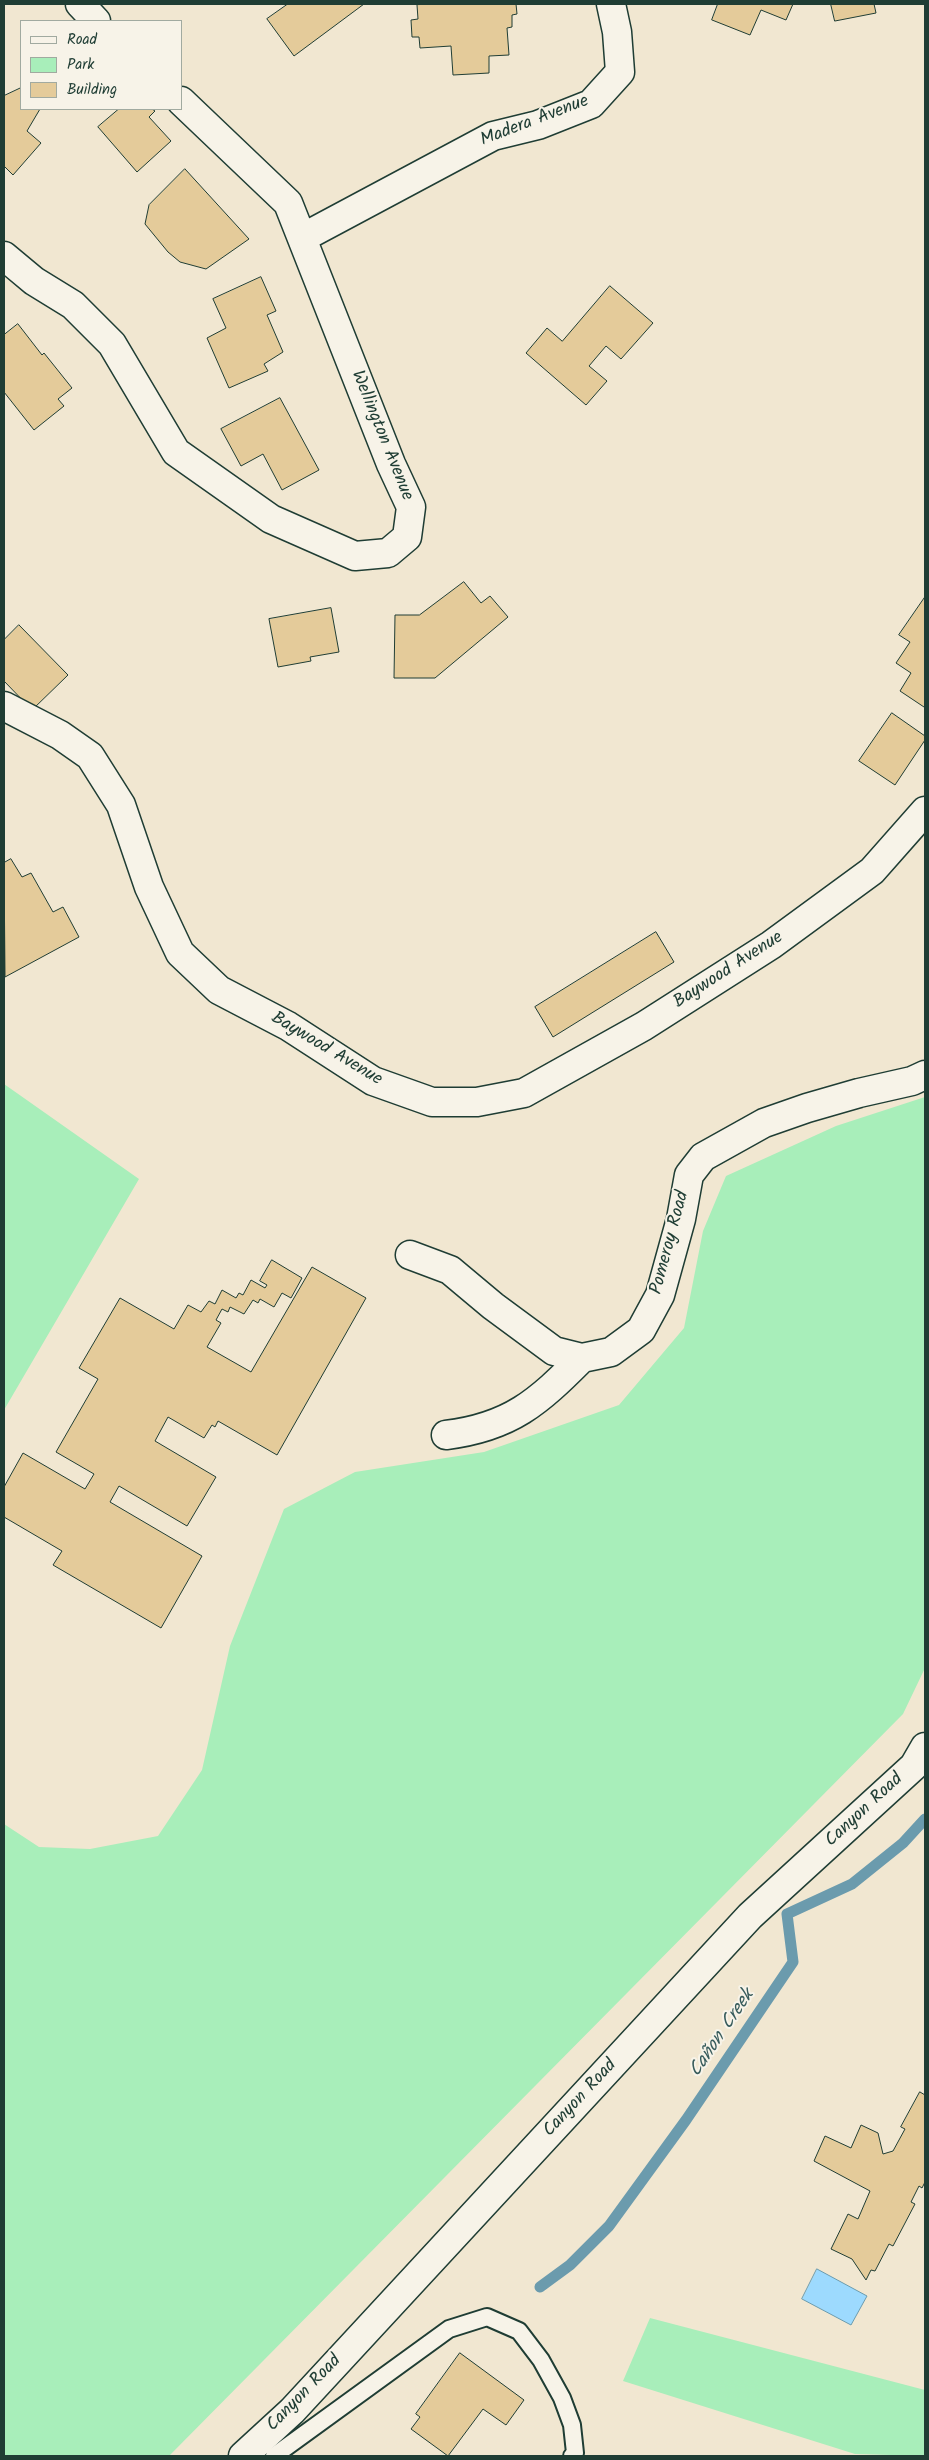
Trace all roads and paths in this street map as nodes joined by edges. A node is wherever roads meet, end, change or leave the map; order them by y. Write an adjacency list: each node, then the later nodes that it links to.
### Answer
1 (80, 4): 3 (street)
2 (611, 4): 5 (street, Madera Avenue)
3 (95, 20)
4 (182, 103): 5 (street, Wellington Avenue)
5 (302, 238): 6 (street, Wellington Avenue)
6 (4, 256)
7 (4, 706): 8 (street, Baywood Avenue)
8 (925, 811)
9 (925, 1075): 11 (street, Pomeroy Road)
10 (410, 1256): 11 (street, Pomeroy Road)
11 (582, 1358): 12 (street)
12 (446, 1435)
13 (925, 1747): 15 (street, Canyon Road)
14 (578, 2455): 16 (lane)
15 (243, 2456)
16 (274, 2456)

